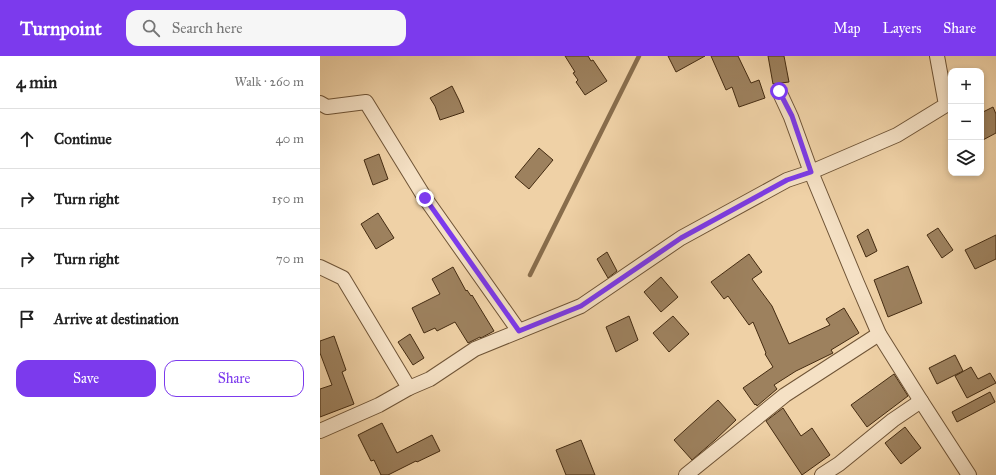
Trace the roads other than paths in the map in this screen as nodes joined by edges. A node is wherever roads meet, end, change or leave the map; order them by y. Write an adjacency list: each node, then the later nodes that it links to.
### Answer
1 (937, 56): 4 (street)
2 (779, 91): 4 (street)
3 (320, 103): 6 (street)
4 (811, 172): 6 (street); 7 (street)
5 (320, 267): 8 (street)
6 (519, 331): 8 (street)
7 (879, 334): 9 (street); 11 (street)
8 (409, 388): 10 (street)
9 (921, 401): 12 (street); 13 (street)
10 (320, 430)
11 (686, 475)
12 (822, 475)
13 (969, 475)

